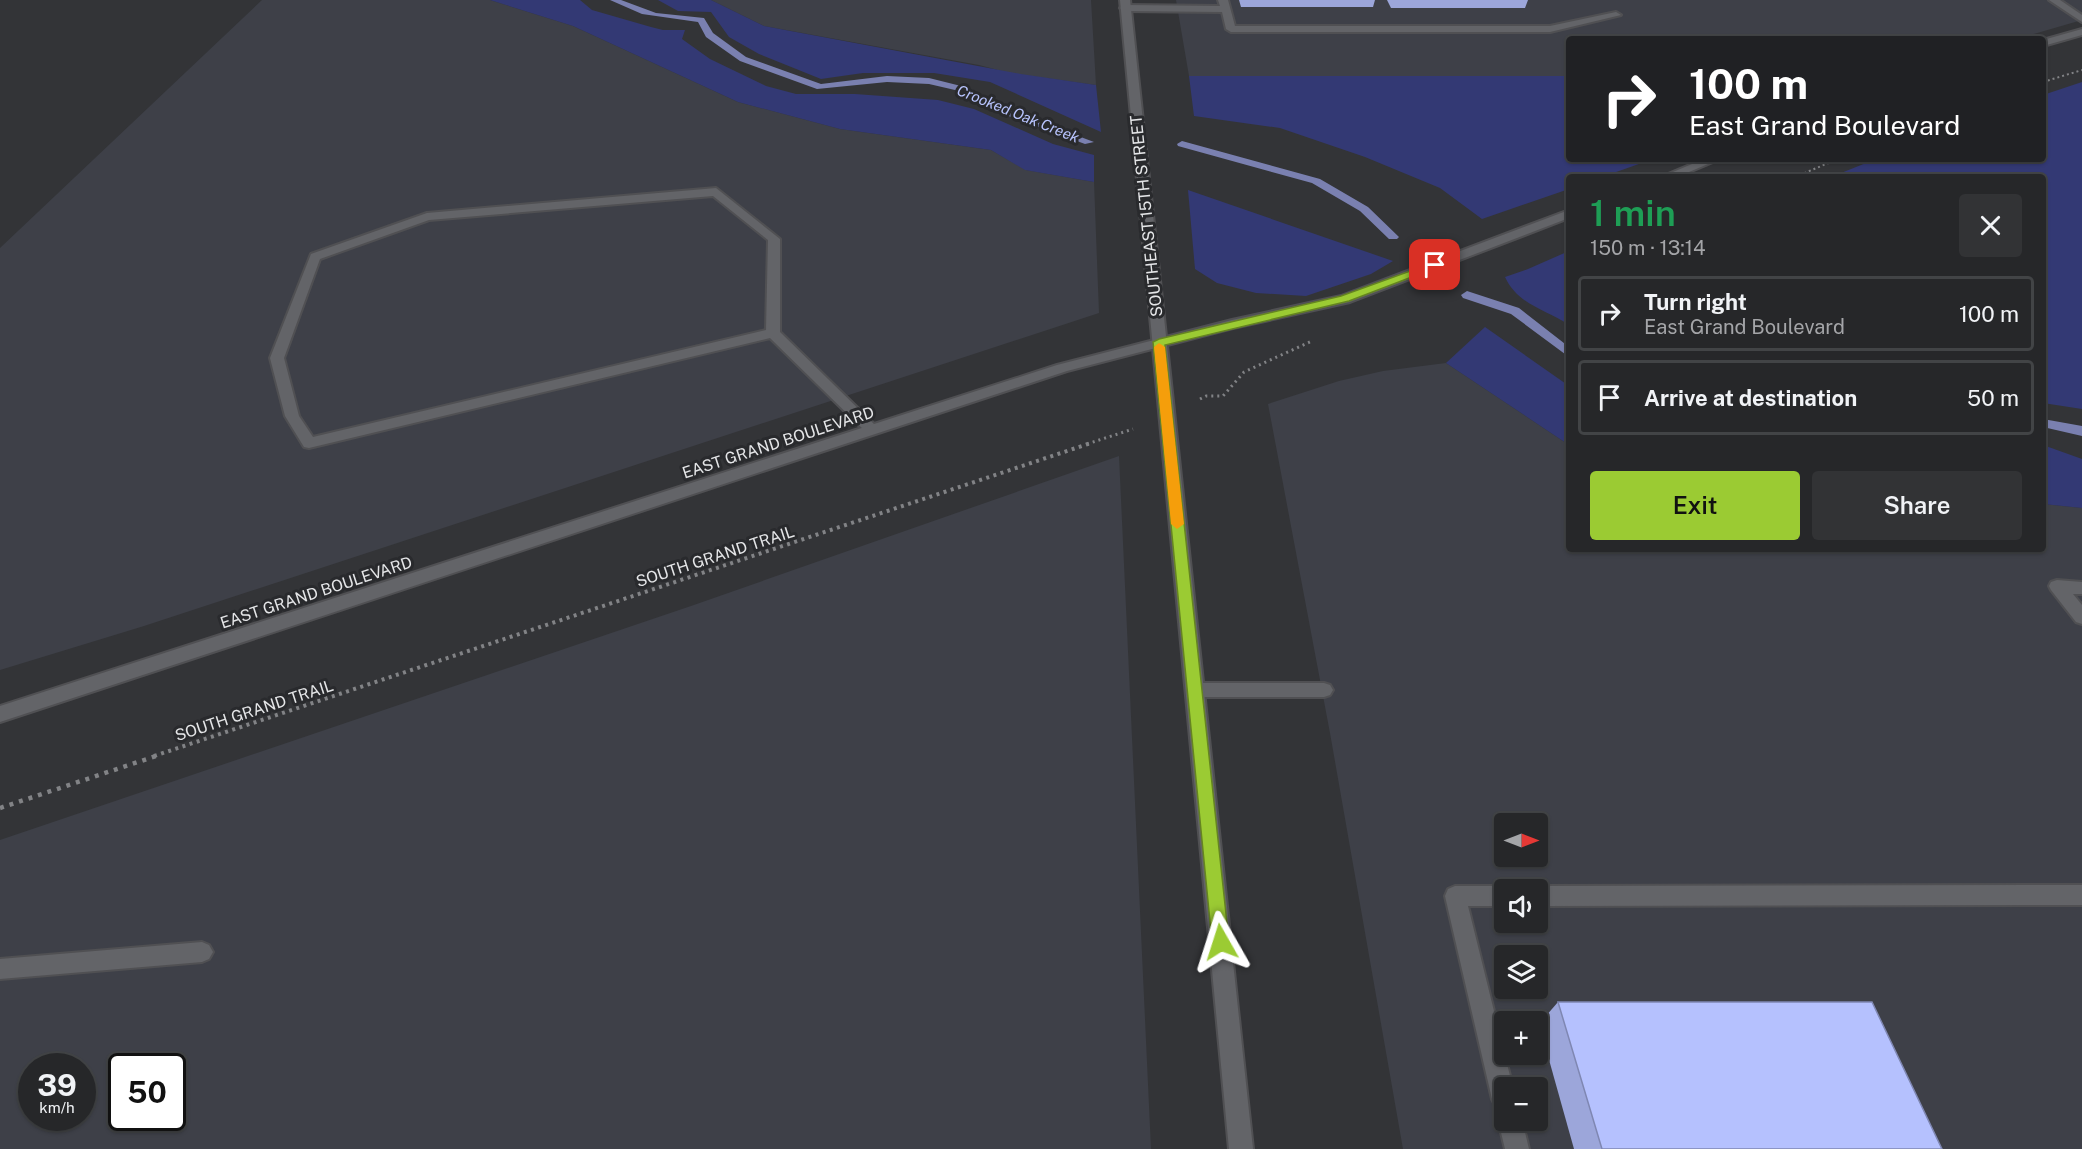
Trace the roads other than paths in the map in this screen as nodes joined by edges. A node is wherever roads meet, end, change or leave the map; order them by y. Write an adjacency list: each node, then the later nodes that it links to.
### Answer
1 (2054, 0): 5 (street)
2 (1125, 4): 3 (street); 12 (street, SOUTHEAST 15TH STREET)
3 (1224, 4): 4 (street)
4 (1616, 15)
5 (2082, 18)
6 (2081, 33): 7 (street)
7 (2046, 42)
8 (1706, 162): 9 (street)
9 (1675, 174)
10 (1566, 215): 12 (street, EAST GRAND BOULEVARD)
11 (772, 333): 11 (street); 13 (street)
12 (1159, 342): 13 (street, EAST GRAND BOULEVARD); 16 (street, SOUTHEAST 15TH STREET)
13 (872, 430): 18 (street, EAST GRAND BOULEVARD)
14 (2082, 588): 15 (street)
15 (2082, 616)
16 (1196, 690): 17 (street); 26 (street, SOUTHEAST 15TH STREET)
17 (1324, 690)
18 (0, 714)
19 (2082, 895): 21 (street)
20 (1494, 896): 24 (street)
21 (1548, 896)
22 (202, 952): 23 (street)
23 (0, 969)
24 (1499, 1077)
25 (1513, 1131): 27 (street)
26 (1241, 1149)
27 (1517, 1149)

